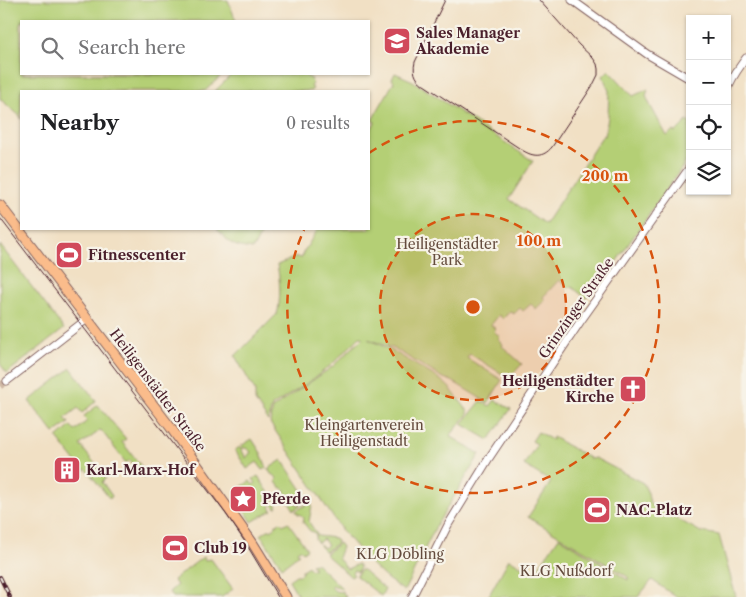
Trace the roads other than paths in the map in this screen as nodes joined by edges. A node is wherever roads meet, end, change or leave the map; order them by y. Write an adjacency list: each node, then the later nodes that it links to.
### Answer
1 (572, 0): 3 (street)
2 (746, 58): 4 (street)
3 (686, 77)
4 (731, 82)
5 (686, 173): 10 (street, Grinzinger Straße)
6 (0, 206): 7 (main road, Heiligenstädter Straße)
7 (87, 319): 8 (street); 9 (main road, Heiligenstädter Straße)
8 (7, 381)
9 (286, 597)
10 (412, 597)

